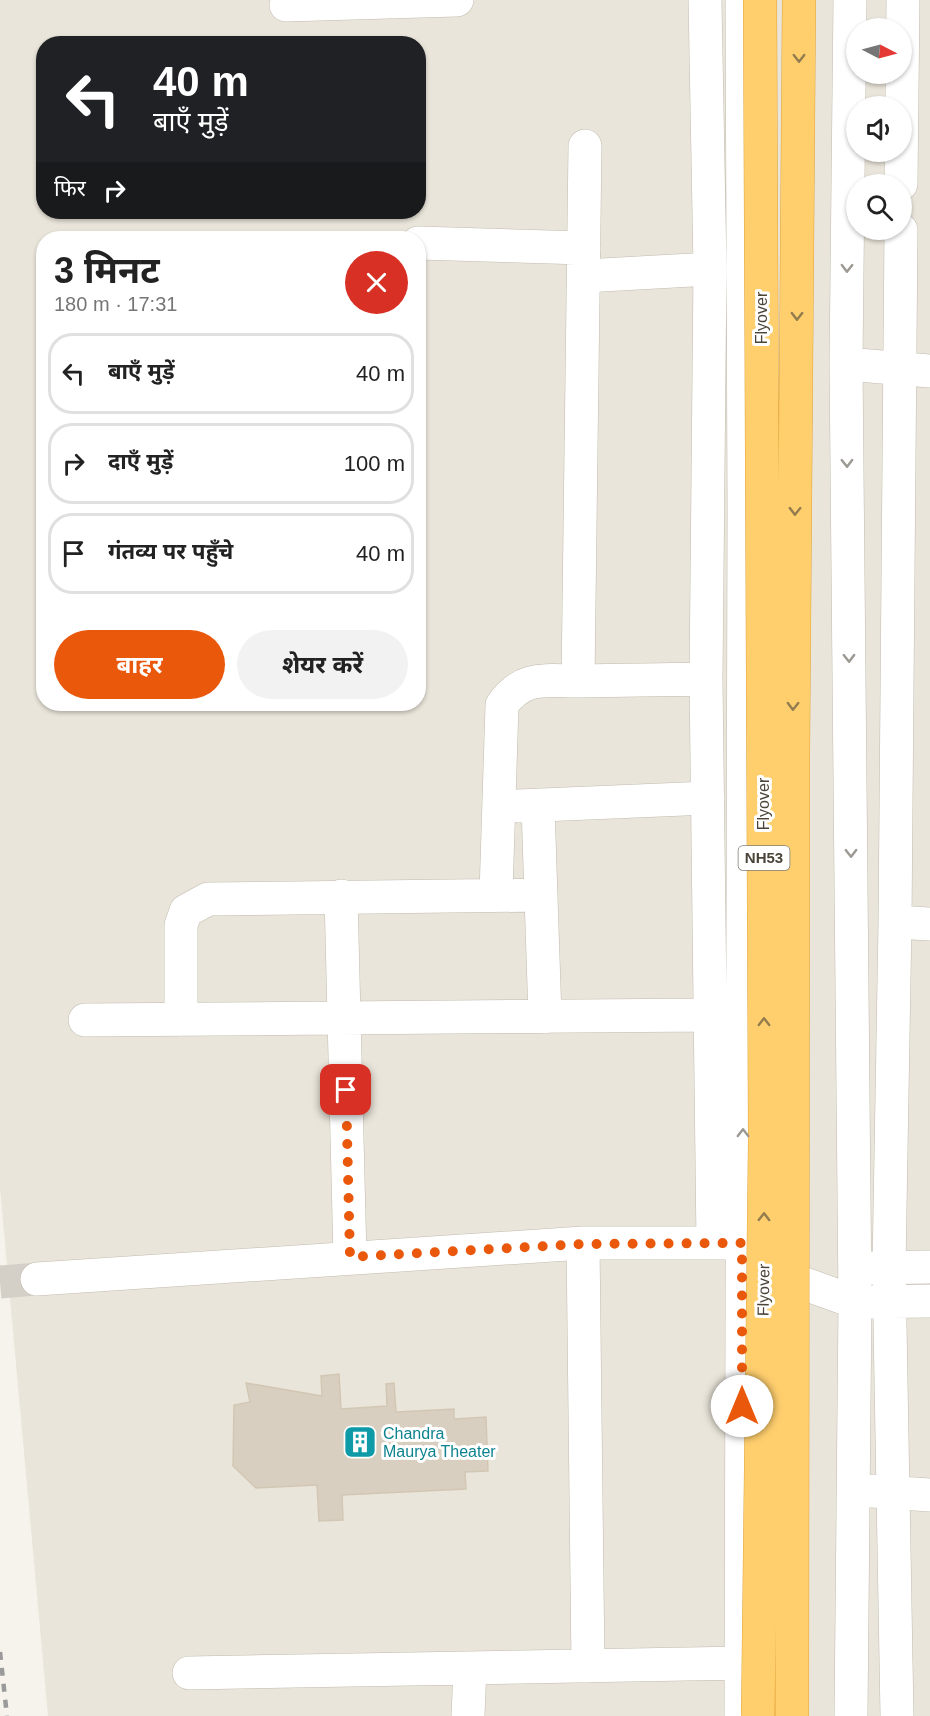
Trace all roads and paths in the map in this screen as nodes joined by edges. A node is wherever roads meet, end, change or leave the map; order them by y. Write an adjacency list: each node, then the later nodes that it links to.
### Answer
1 (457, 0): 8 (street)
2 (705, 0): 14 (street)
3 (742, 0): 32 (street, one-way to 3)
4 (760, 0): 52 (highway, Flyover / NH53, one-way to 4, bridge)
5 (799, 0): 53 (highway, Flyover / NH53, one-way to 53, bridge)
6 (850, 0): 15 (street, one-way to 15)
7 (903, 0): 10 (street)
8 (286, 5)
9 (585, 146): 13 (street)
10 (901, 174)
11 (902, 240): 16 (street)
12 (426, 244): 13 (street)
13 (584, 262): 14 (street); 18 (street)
14 (710, 269): 17 (street)
15 (846, 364): 16 (street); 35 (street, one-way to 35)
16 (915, 369): 25 (street)
17 (706, 679): 18 (street); 19 (street)
18 (578, 681): 21 (street)
19 (708, 798): 20 (street); 27 (street)
20 (538, 806): 21 (street); 23 (street)
21 (498, 807): 22 (street)
22 (496, 894): 23 (street); 24 (street)
23 (541, 895): 28 (street)
24 (341, 896): 29 (street); 31 (street)
25 (895, 922): 26 (street); 36 (street)
26 (930, 924)
27 (711, 1015): 28 (street); 32 (street)
28 (545, 1017): 29 (street)
29 (345, 1018): 31 (street); 34 (street)
30 (85, 1020): 31 (street)
31 (181, 1020)
32 (728, 1243): 33 (street); 38 (street); 46 (street)
33 (583, 1244): 34 (street); 47 (street)
34 (350, 1257): 39 (street)
35 (855, 1268): 36 (street); 38 (street); 41 (street)
36 (889, 1268): 37 (street); 42 (street)
37 (930, 1268)
38 (777, 1274): 41 (street)
39 (37, 1279)
40 (930, 1301): 42 (street)
41 (855, 1302): 42 (street); 43 (street)
42 (889, 1302): 44 (street)
43 (853, 1490): 44 (street); 54 (street)
44 (893, 1492): 45 (street); 55 (street)
45 (930, 1495)
46 (742, 1663): 47 (street); 51 (street)
47 (588, 1666): 48 (street)
48 (470, 1668): 49 (street); 50 (street)
49 (189, 1673)
50 (468, 1716)
51 (741, 1716)
52 (758, 1716)
53 (792, 1716)
54 (851, 1716)
55 (897, 1716)

